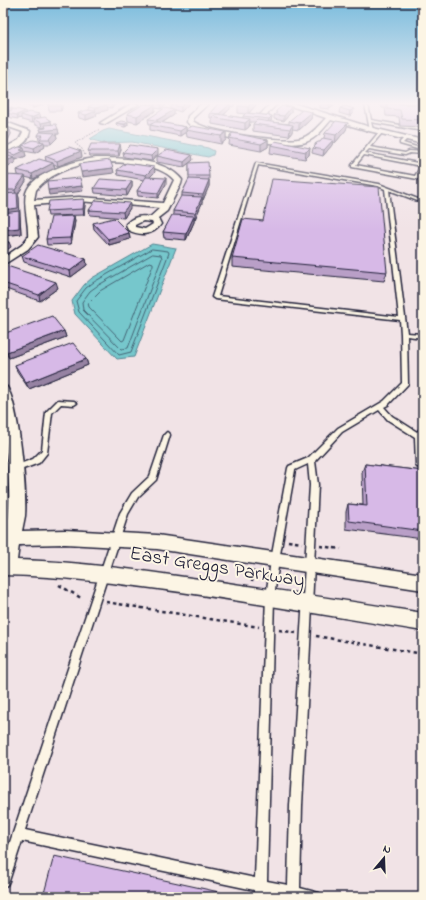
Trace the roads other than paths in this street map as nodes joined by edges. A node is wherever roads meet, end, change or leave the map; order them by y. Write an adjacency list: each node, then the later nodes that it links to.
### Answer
1 (14, 146): 5 (street)
2 (412, 146): 4 (lane)
3 (368, 148): 7 (lane); 8 (lane)
4 (423, 149)
5 (3, 151)
6 (423, 153): 8 (lane)
7 (363, 154): 10 (lane); 11 (lane)
8 (406, 154): 9 (lane)
9 (423, 157)
10 (423, 166): 11 (lane)
11 (416, 178): 12 (lane)
12 (423, 179)
13 (387, 188): 14 (lane); 19 (lane); 19 (lane)
14 (423, 202)
15 (30, 203): 16 (street); 16 (street); 18 (street)
16 (166, 206): 17 (street)
17 (152, 219)
18 (3, 262)
19 (403, 319): 20 (lane)
20 (404, 334): 21 (lane); 24 (lane)
21 (423, 336)
22 (3, 390): 30 (street)
23 (74, 403): 30 (lane)
24 (380, 407): 27 (lane); 28 (lane)
25 (423, 430): 27 (lane)
26 (167, 435): 32 (lane)
27 (420, 437): 29 (lane)
28 (311, 460): 33 (lane); 34 (lane)
29 (423, 465)
30 (14, 469): 31 (street)
31 (8, 538): 32 (street, East Greggs Parkway); 35 (street)
32 (114, 539): 33 (street, East Greggs Parkway); 36 (lane)
33 (275, 560): 34 (street, East Greggs Parkway); 38 (lane)
34 (310, 565): 37 (street, East Greggs Parkway); 39 (lane)
35 (5, 566): 36 (street, East Greggs Parkway)
36 (103, 573): 38 (street, East Greggs Parkway); 41 (lane)
37 (423, 582)
38 (270, 598): 39 (street, East Greggs Parkway); 43 (lane)
39 (307, 604): 40 (street, East Greggs Parkway); 44 (lane)
40 (423, 622)
41 (18, 834): 42 (lane); 43 (lane)
42 (3, 881)
43 (261, 884): 44 (lane); 45 (lane)
44 (294, 895): 46 (lane)
45 (260, 897)
46 (314, 897)

